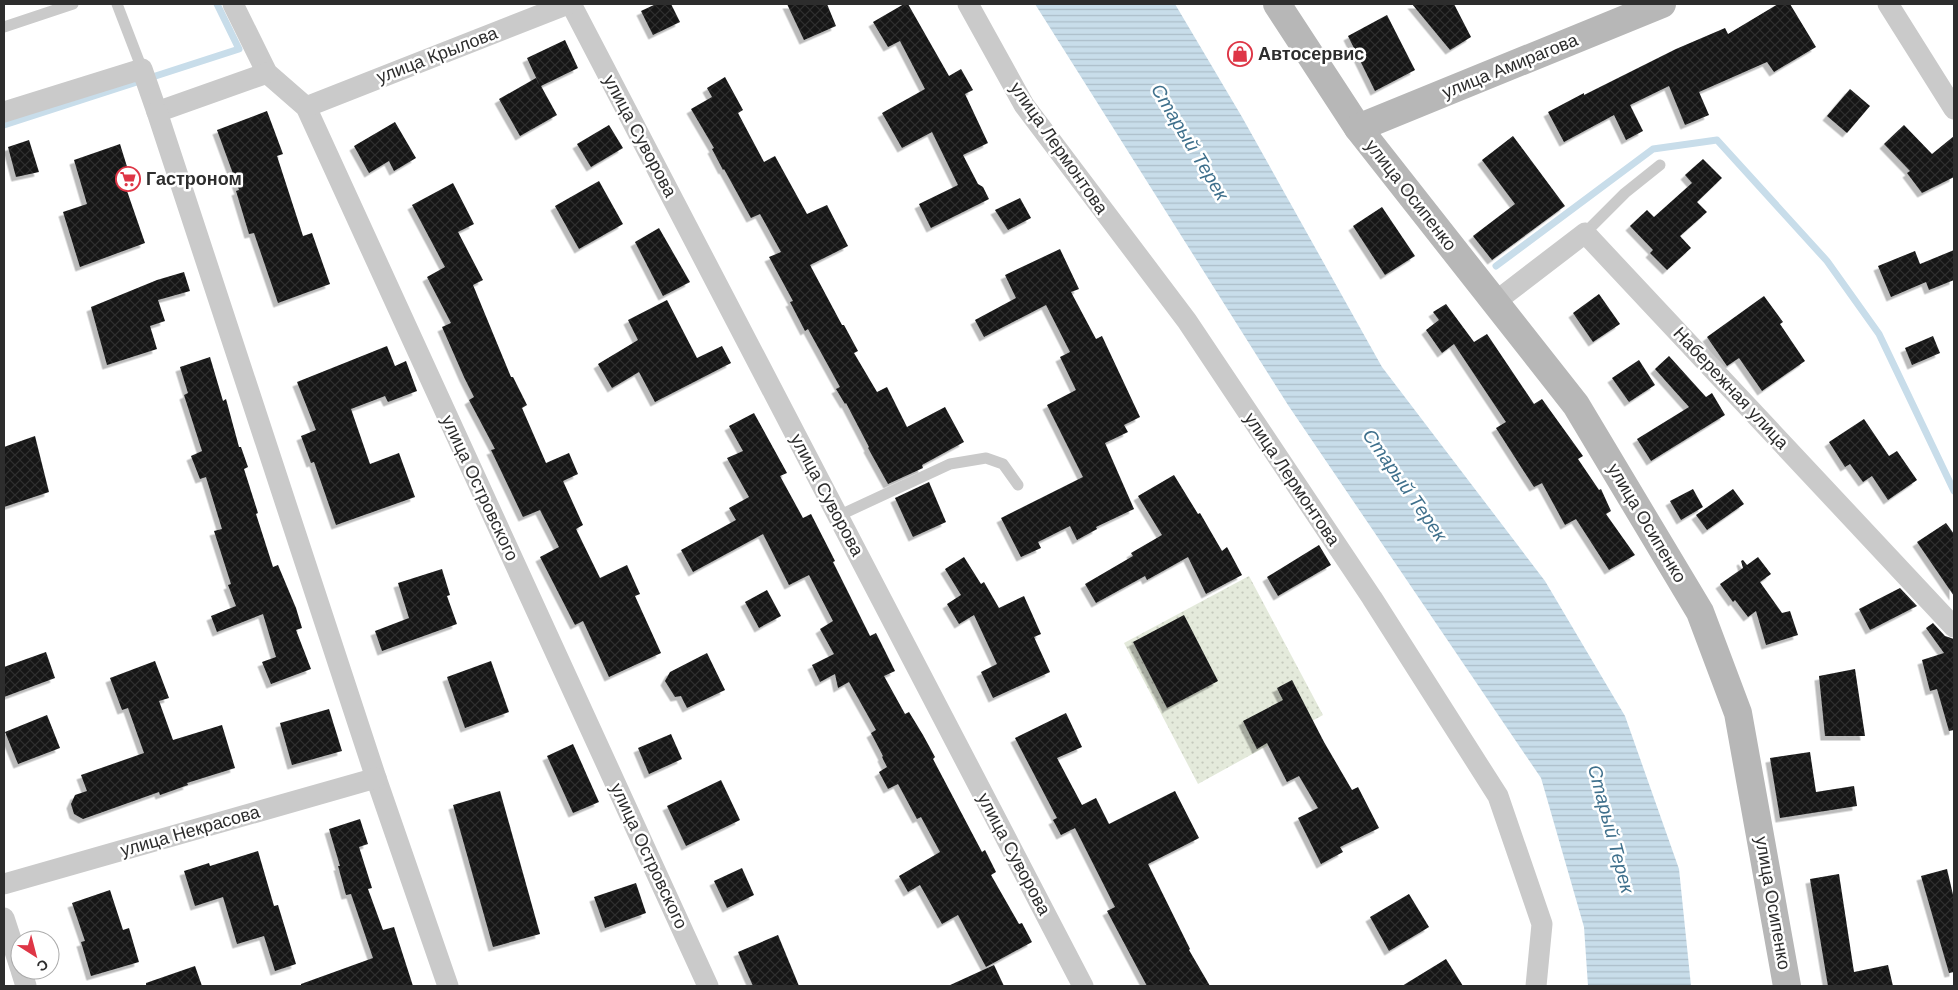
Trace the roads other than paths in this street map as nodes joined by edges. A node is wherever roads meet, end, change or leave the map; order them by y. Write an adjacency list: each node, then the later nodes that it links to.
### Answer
1 (72, 4): 9 (lane)
2 (117, 4): 10 (lane)
3 (233, 4): 11 (street, улица Островского)
4 (570, 4): 12 (street, улица Крылова); 21 (street, улица Суворова)
5 (968, 4): 30 (street, улица Лермонтова)
6 (1278, 4): 16 (main road)
7 (1662, 4): 16 (main road, улица Амирагова)
8 (1888, 4): 13 (street)
9 (4, 26)
10 (142, 69): 14 (street); 15 (street)
11 (267, 73): 12 (street, улица Островского); 15 (street)
12 (306, 106): 28 (street, улица Островского)
13 (1954, 109)
14 (4, 112)
15 (157, 112): 23 (street)
16 (1358, 128): 19 (main road, улица Осипенко)
17 (1660, 165): 18 (lane)
18 (1585, 232): 19 (street); 22 (street, Набережная улица)
19 (1495, 302): 31 (main road, улица Осипенко)
20 (1018, 485): 21 (lane)
21 (838, 516): 29 (street, улица Суворова)
22 (1954, 627)
23 (376, 778): 24 (street, улица Некрасова); 27 (street)
24 (4, 884)
25 (4, 918): 26 (street)
26 (10, 937)
27 (448, 986)
28 (708, 986)
29 (1083, 986)
30 (1536, 986)
31 (1787, 986)

